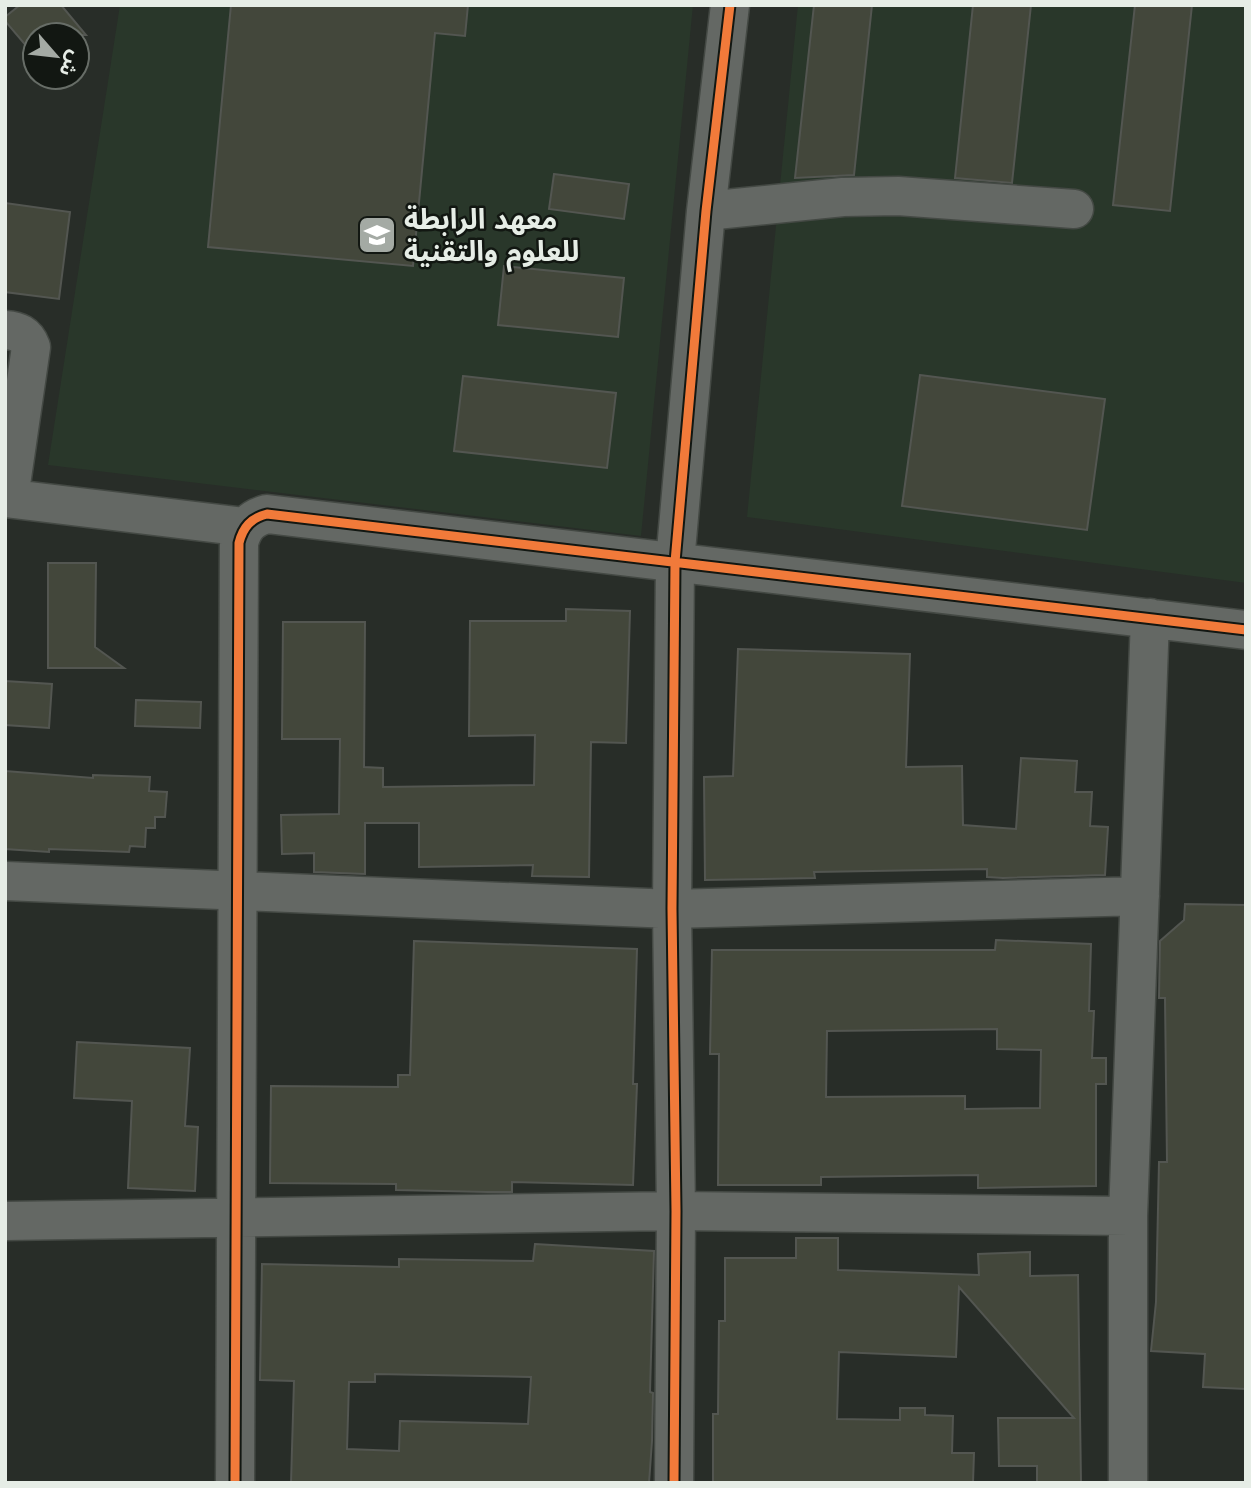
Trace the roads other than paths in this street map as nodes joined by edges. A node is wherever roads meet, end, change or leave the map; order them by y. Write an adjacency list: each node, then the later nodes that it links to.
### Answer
1 (730, 5): 3 (street)
2 (1074, 209): 3 (street)
3 (706, 211): 7 (street)
4 (5, 330): 5 (street)
5 (7, 498): 6 (street)
6 (245, 527): 7 (street); 11 (street)
7 (675, 562): 8 (street); 13 (street)
8 (1150, 618): 9 (street); 12 (street)
9 (1246, 630)
10 (5, 881): 11 (street)
11 (237, 893): 13 (street); 16 (street)
12 (1140, 896): 13 (street); 15 (street)
13 (672, 909): 14 (street)
14 (676, 1211): 15 (street); 16 (street); 19 (street)
15 (1128, 1216): 20 (street)
16 (235, 1219): 17 (street); 18 (street)
17 (5, 1222)
18 (235, 1483)
19 (674, 1483)
20 (1128, 1483)

